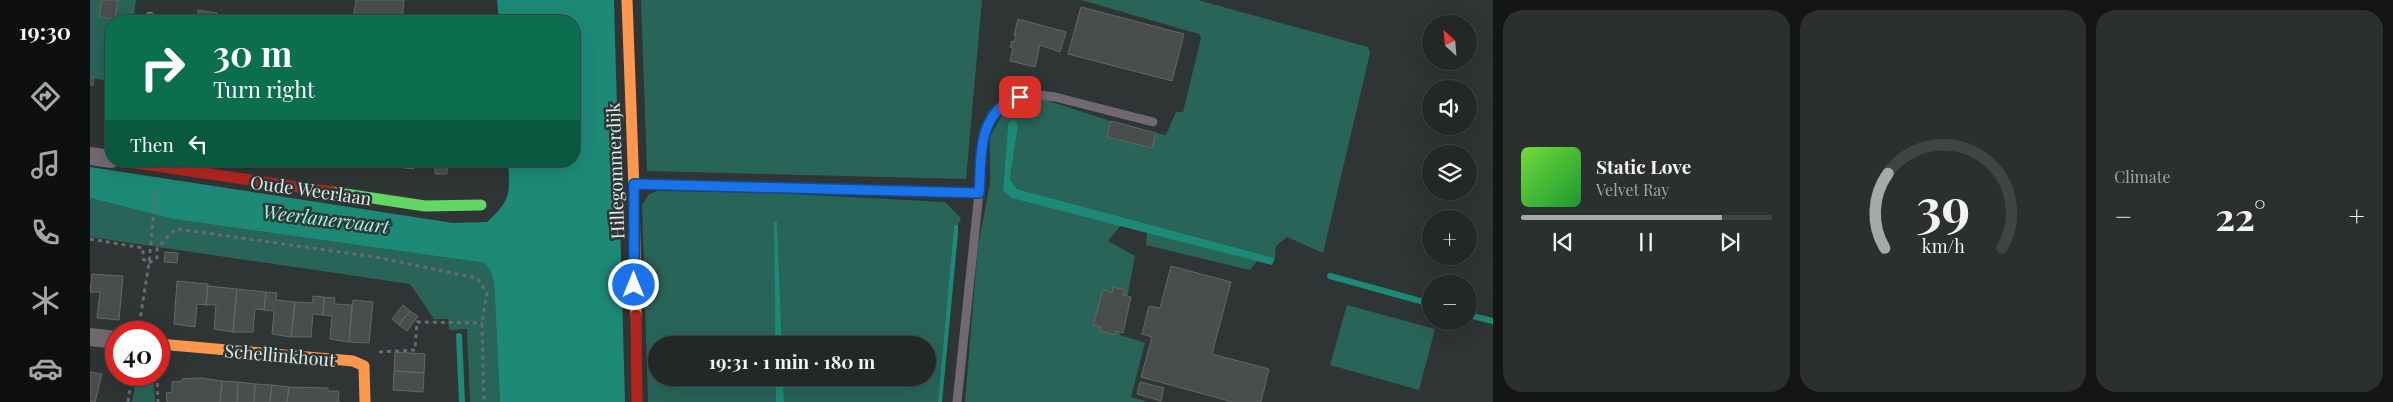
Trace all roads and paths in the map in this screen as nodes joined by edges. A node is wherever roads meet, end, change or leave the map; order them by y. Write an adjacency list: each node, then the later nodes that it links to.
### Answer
1 (626, 0): 7 (street, Hillegommerdijk)
2 (1153, 122): 8 (lane)
3 (90, 156): 4 (street)
4 (105, 159)
5 (170, 167): 9 (street, Oude Weerlaan)
6 (156, 184): 11 (path)
7 (634, 184): 8 (lane); 24 (street, Hillegommerdijk)
8 (979, 193): 25 (lane)
9 (481, 205)
10 (90, 239): 11 (path)
11 (149, 263): 12 (path); 13 (path)
12 (140, 321)
13 (482, 322): 17 (path); 23 (path)
14 (90, 337): 15 (street)
15 (105, 339)
16 (170, 345): 17 (street, Schellinkhout)
17 (364, 366): 22 (street)
18 (130, 386): 20 (path)
19 (157, 386): 21 (path)
20 (128, 402)
21 (158, 402)
22 (365, 402)
23 (484, 402)
24 (637, 402)
25 (957, 402)

